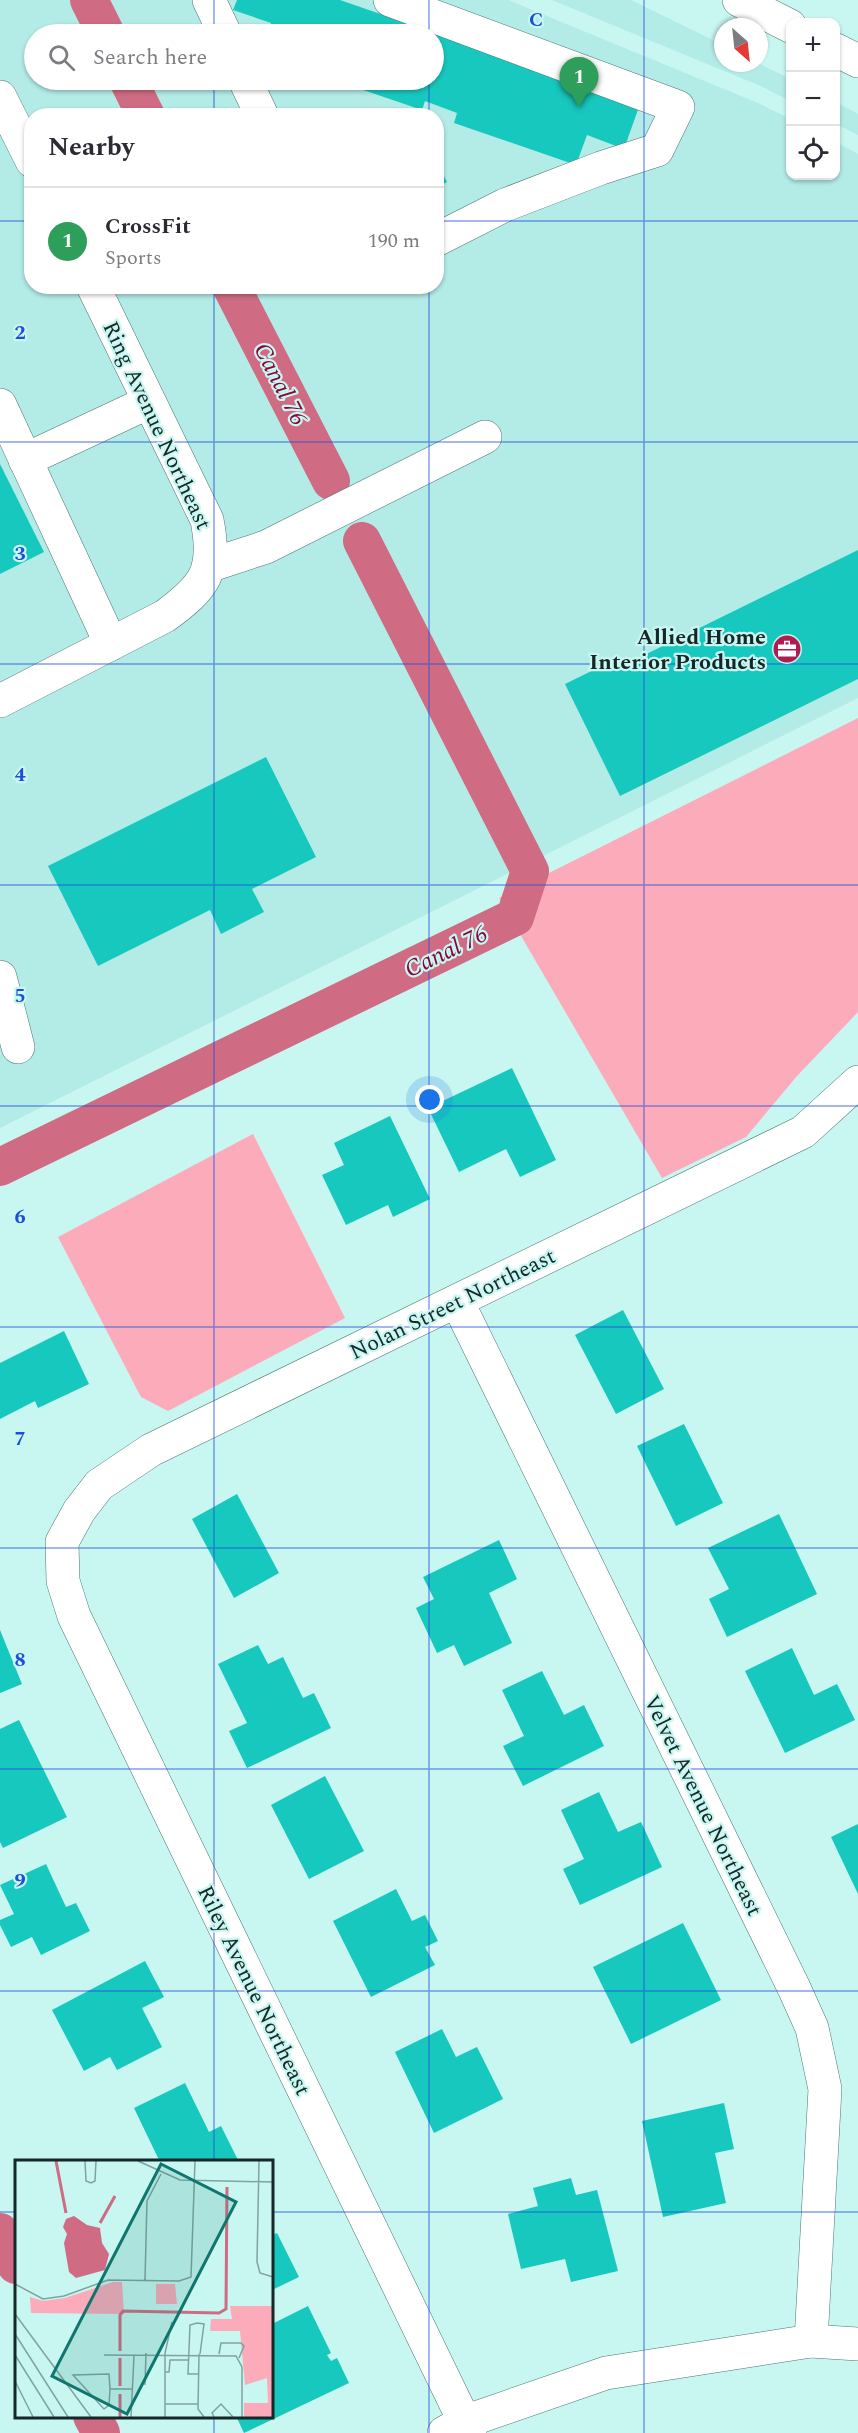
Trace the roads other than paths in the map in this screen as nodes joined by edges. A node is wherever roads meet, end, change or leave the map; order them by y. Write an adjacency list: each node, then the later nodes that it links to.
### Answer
1 (209, 0): 4 (main road)
2 (390, 0): 12 (main road)
3 (739, 0): 5 (main road)
4 (220, 24)
5 (786, 24)
6 (840, 52): 7 (main road)
7 (858, 62)
8 (250, 90): 10 (main road)
9 (0, 97): 11 (main road)
10 (258, 108)
11 (24, 145)
12 (444, 236)
13 (97, 294): 14 (main road, Ring Avenue Northeast)
14 (149, 402): 17 (main road); 18 (main road, Ring Avenue Northeast)
15 (0, 405): 17 (main road)
16 (485, 437): 18 (main road)
17 (25, 460): 19 (main road)
18 (211, 566): 19 (main road)
19 (111, 644): 20 (main road)
20 (0, 701)
21 (0, 977): 22 (main road)
22 (18, 1047)
23 (858, 1082): 24 (main road, Nolan Street Northeast)
24 (457, 1300): 25 (main road, Nolan Street Northeast); 26 (main road, Velvet Avenue Northeast)
25 (62, 1542): 28 (main road, Riley Avenue Northeast)
26 (811, 2341): 27 (main road); 28 (main road)
27 (858, 2344)
28 (459, 2429)

